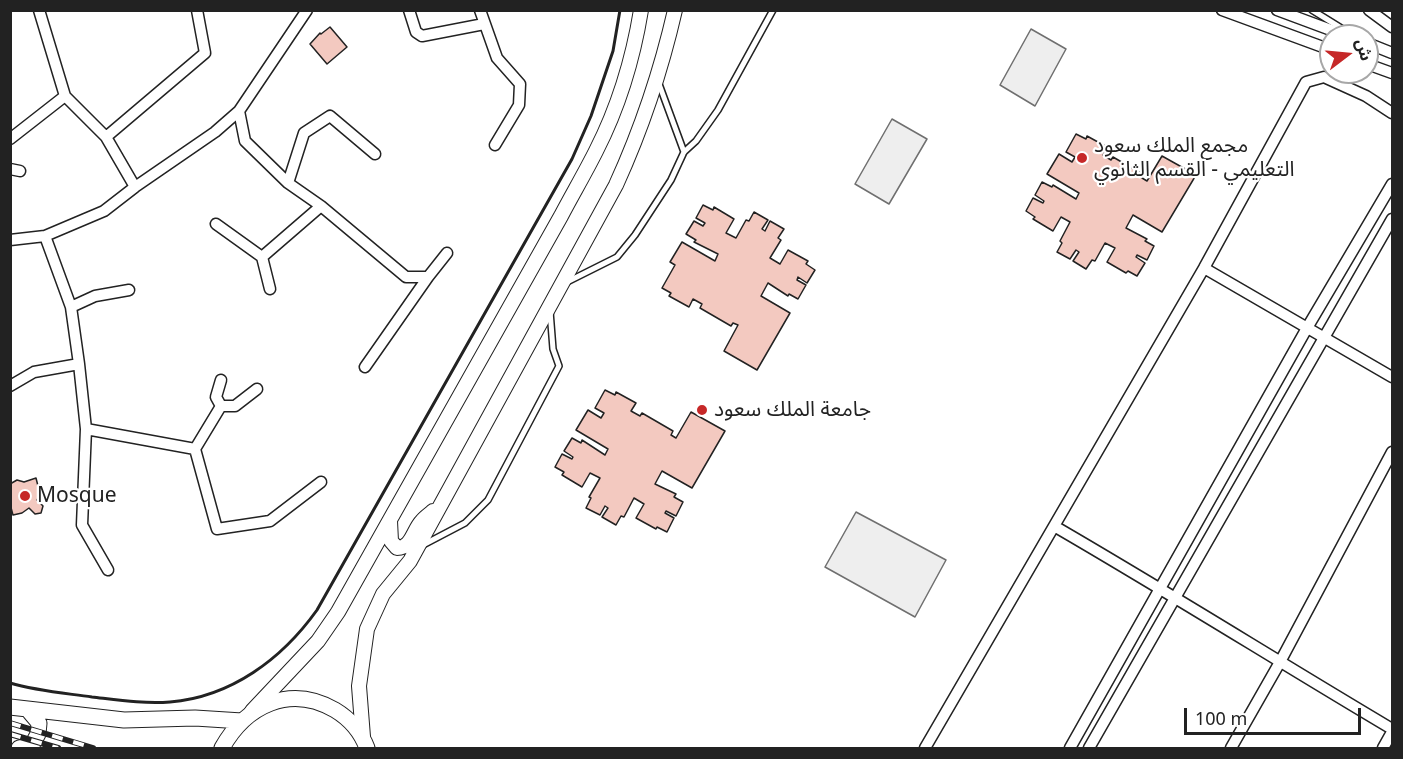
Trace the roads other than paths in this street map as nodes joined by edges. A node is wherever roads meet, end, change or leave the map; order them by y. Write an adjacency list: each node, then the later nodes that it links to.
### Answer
1 (39, 10): 19 (street)
2 (196, 10): 22 (street)
3 (307, 10): 20 (street)
4 (409, 10): 13 (street)
5 (480, 10): 13 (street)
6 (641, 10): 58 (street)
7 (675, 10): 18 (street)
8 (773, 10): 25 (lane)
9 (1222, 10): 17 (street)
10 (1277, 10): 15 (street)
11 (1312, 10): 14 (lane)
12 (1369, 10): 16 (street)
13 (484, 24): 24 (street)
14 (1335, 24)
15 (1319, 26)
16 (1392, 27)
17 (1319, 46)
18 (657, 79): 25 (lane); 39 (street)
19 (65, 96): 22 (street); 23 (street)
20 (239, 111): 27 (street); 29 (street)
21 (1392, 113): 37 (street)
22 (106, 137): 29 (street)
23 (10, 139)
24 (495, 145)
25 (684, 152): 39 (lane)
26 (375, 154): 27 (street)
27 (288, 183): 30 (street)
28 (1392, 184): 44 (street)
29 (135, 187): 33 (street)
30 (321, 206): 36 (street); 38 (street)
31 (1392, 219): 45 (street)
32 (216, 224): 36 (street)
33 (45, 236): 34 (street); 42 (street)
34 (10, 240)
35 (447, 253): 38 (street)
36 (262, 257): 40 (street)
37 (1204, 268): 44 (street); 59 (street)
38 (428, 277): 47 (street)
39 (562, 285): 43 (street)
40 (270, 289)
41 (129, 290): 42 (street)
42 (71, 307): 46 (street)
43 (550, 307): 57 (street); 60 (lane)
44 (1307, 328): 45 (street); 62 (street)
45 (1324, 338): 48 (street); 63 (street)
46 (79, 364): 50 (street); 53 (street)
47 (365, 367)
48 (1392, 377)
49 (220, 380): 52 (street)
50 (10, 386)
51 (257, 389): 52 (street)
52 (221, 406): 54 (street)
53 (86, 429): 54 (street); 61 (street)
54 (195, 449): 56 (street)
55 (1392, 452): 64 (street)
56 (321, 482)
57 (441, 505): 58 (street); 60 (street)
58 (390, 519): 67 (street)
59 (1054, 526): 62 (street); 73 (street)
60 (417, 549): 69 (street)
61 (108, 570)
62 (1161, 588): 63 (street); 74 (street)
63 (1176, 597): 64 (street); 75 (street)
64 (1280, 662): 68 (street); 76 (street)
65 (10, 707): 66 (main road)
66 (28, 710): 67 (main road); 71 (main road)
67 (244, 719): 69 (main road); 72 (main road)
68 (1392, 730): 77 (street)
69 (365, 743)
70 (10, 746): 71 (main road)
71 (18, 748)
72 (222, 748)
73 (925, 748)
74 (1070, 748)
75 (1089, 748)
76 (1231, 748)
77 (1383, 748)

